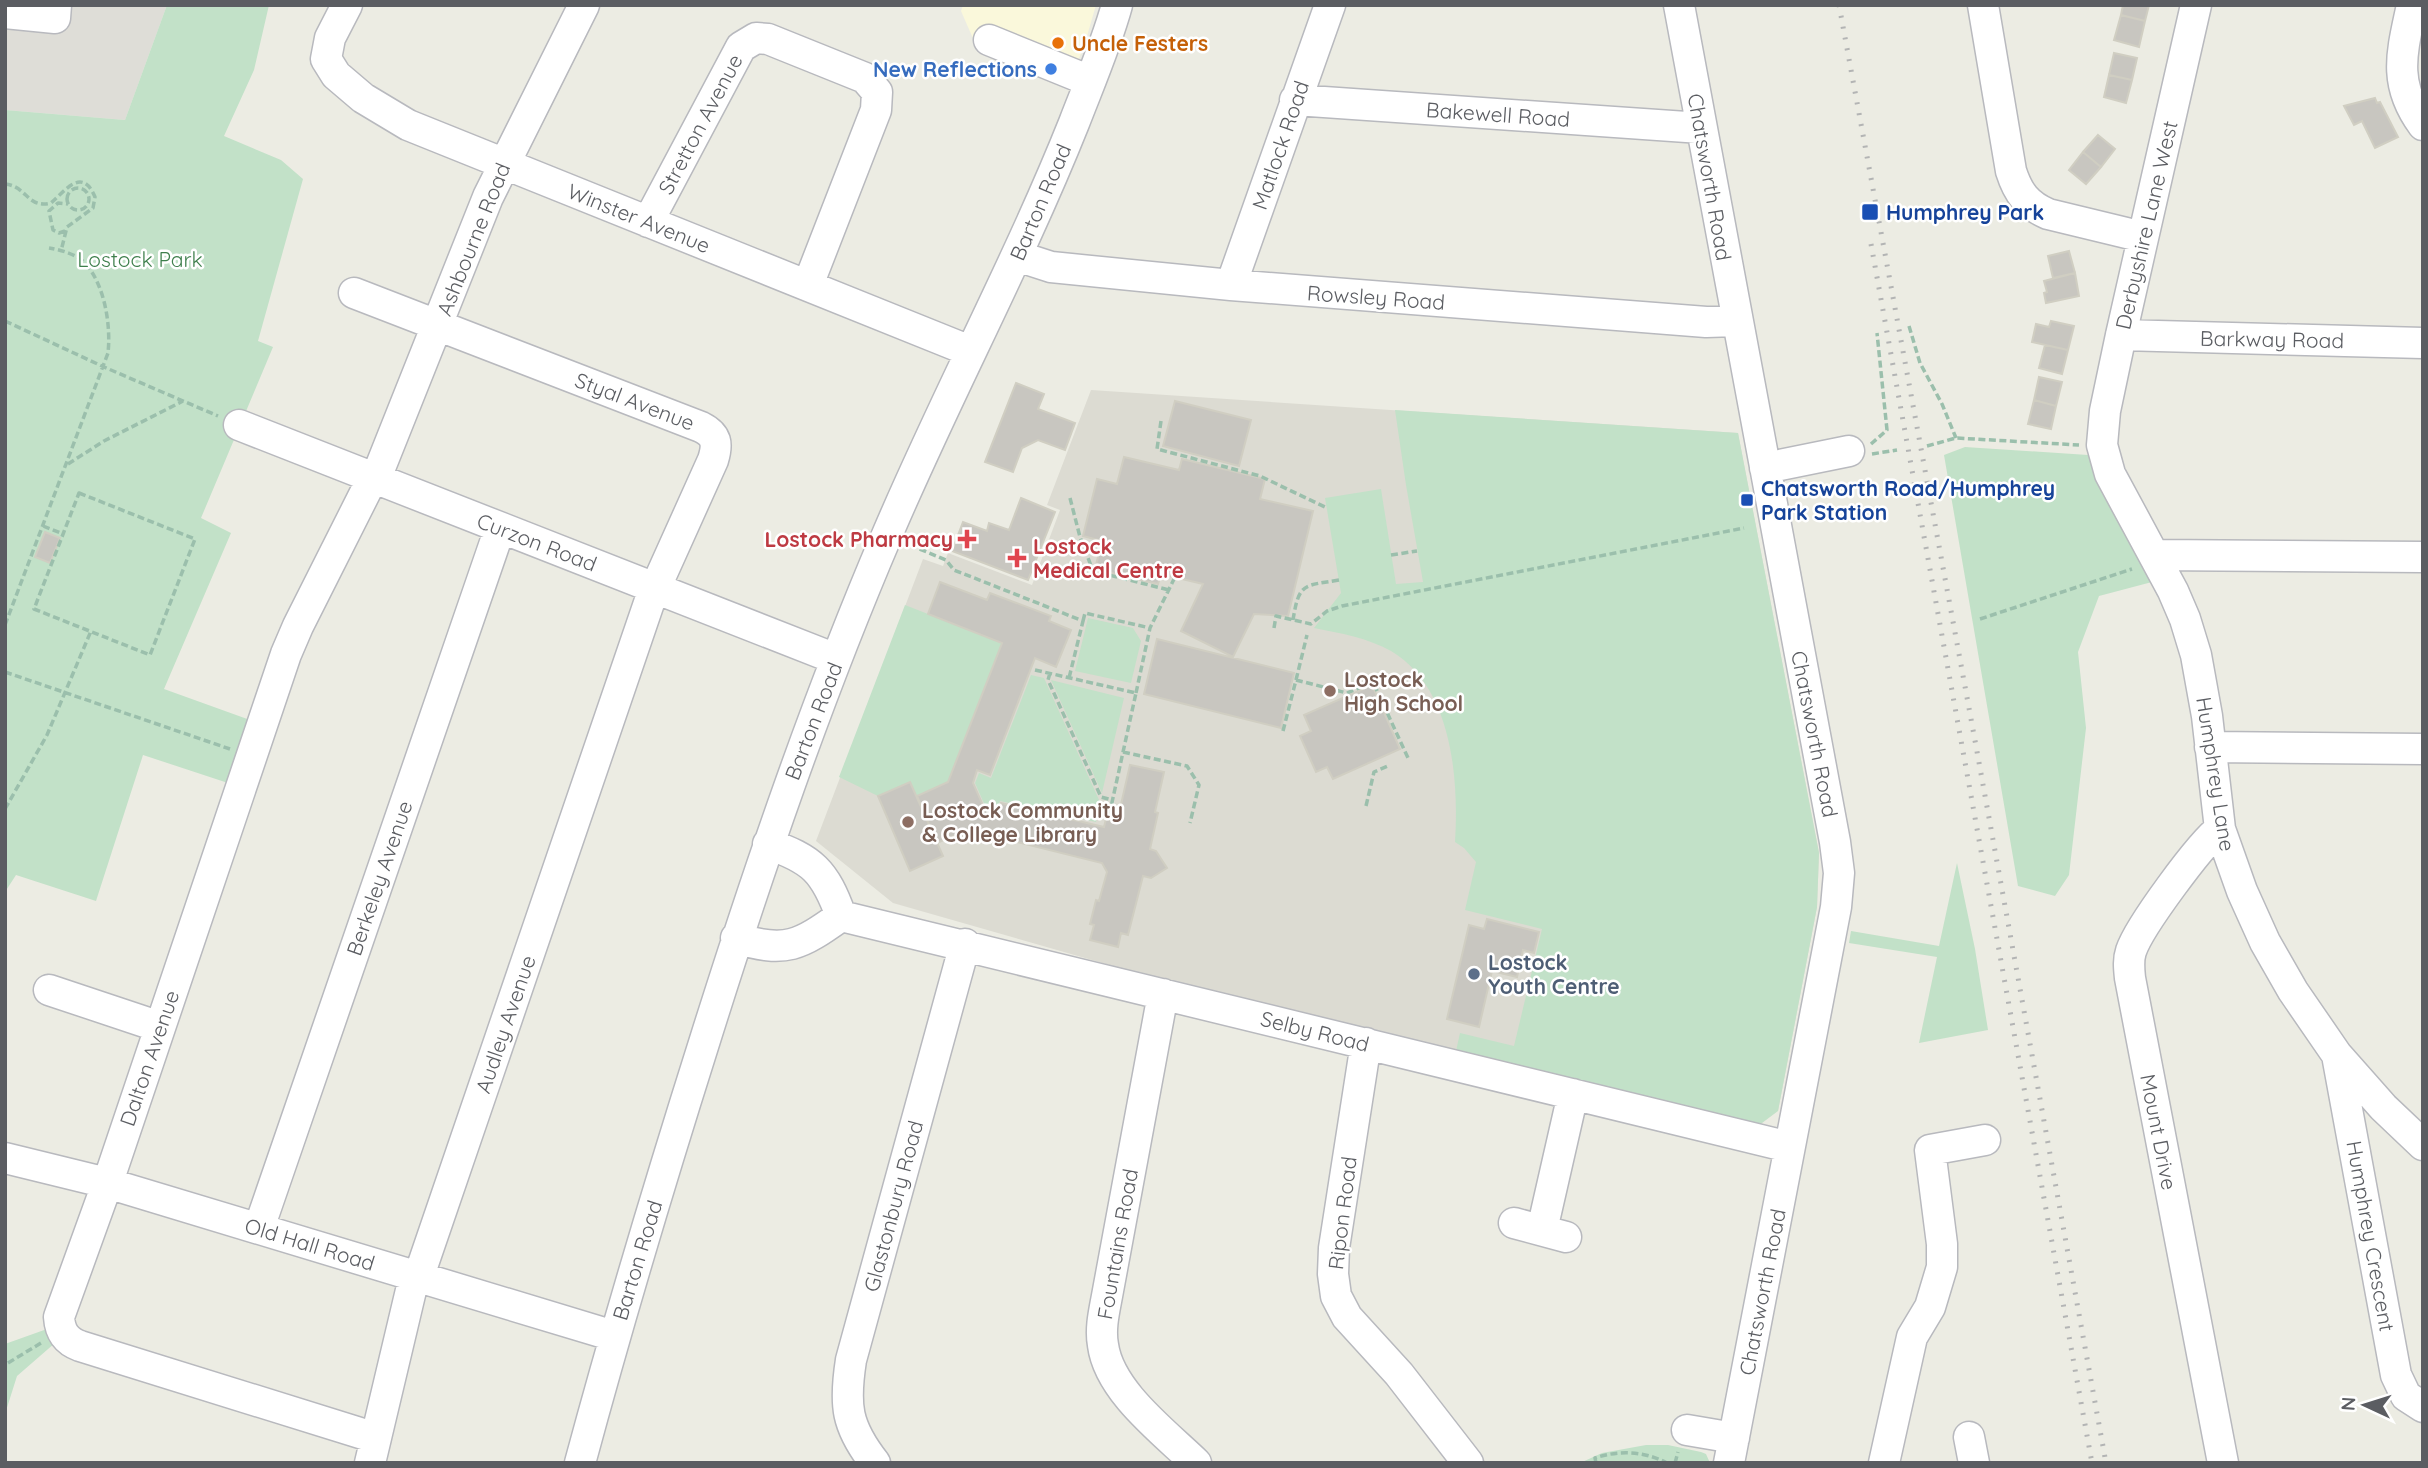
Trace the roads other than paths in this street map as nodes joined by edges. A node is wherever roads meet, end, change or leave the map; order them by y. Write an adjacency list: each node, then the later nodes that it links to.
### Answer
1 (56, 5): 10 (street)
2 (347, 5): 16 (street, Winster Avenue)
3 (584, 5): 16 (street, Ashbourne Road)
4 (1117, 5): 12 (street, Barton Road)
5 (1330, 5): 13 (street, Matlock Road)
6 (1679, 5): 15 (street, Chatsworth Road)
7 (1983, 5): 18 (street)
8 (2196, 5): 18 (street, Derbyshire Lane West)
9 (2412, 5): 14 (street)
10 (5, 13)
11 (989, 40): 12 (street)
12 (1090, 81): 19 (street, Barton Road)
13 (1295, 100): 15 (street, Bakewell Road); 21 (street, Matlock Road)
14 (2423, 125)
15 (1701, 128): 23 (street, Chatsworth Road)
16 (503, 164): 17 (street, Winster Avenue); 24 (street, Ashbourne Road)
17 (648, 222): 20 (street, Winster Avenue); 20 (street, Stretton Avenue)
18 (2143, 236): 25 (street, Derbyshire Lane West)
19 (1017, 256): 21 (street, Rowsley Road); 27 (street, Barton Road)
20 (808, 285): 27 (street, Winster Avenue)
21 (1231, 285): 23 (street, Rowsley Road)
22 (354, 293): 24 (street)
23 (1737, 321): 31 (street, Chatsworth Road)
24 (438, 325): 32 (street, Ashbourne Road); 36 (street, Styal Avenue)
25 (2121, 335): 26 (street, Barkway Road); 29 (street, Derbyshire Lane West)
26 (2423, 343)
27 (970, 351): 37 (street, Barton Road)
28 (239, 425): 32 (street, Curzon Road)
29 (2102, 445): 35 (street, Humphrey Lane)
30 (1849, 451): 31 (street)
31 (1765, 468): 53 (street, Chatsworth Road)
32 (373, 478): 33 (street, Curzon Road); 47 (street, Dalton Avenue)
33 (500, 528): 36 (street, Curzon Road); 57 (street, Berkeley Avenue)
34 (2423, 557): 35 (street)
35 (2156, 558): 38 (street, Humphrey Lane)
36 (655, 589): 37 (street, Curzon Road); 58 (street, Audley Avenue)
37 (836, 659): 41 (street, Barton Road)
38 (2210, 747): 39 (street); 40 (street, Humphrey Lane)
39 (2423, 749)
40 (2220, 829): 49 (street, Humphrey Lane); 69 (street, Mount Drive)
41 (768, 844): 42 (street); 43 (street, Barton Road)
42 (841, 916): 43 (street); 44 (street, Selby Road)
43 (736, 938): 59 (street, Barton Road)
44 (965, 944): 46 (street, Selby Road); 65 (street, Glastonbury Road)
45 (49, 989): 47 (street)
46 (1163, 994): 48 (street, Selby Road); 66 (street, Fountains Road)
47 (160, 1027): 55 (street, Dalton Avenue)
48 (1366, 1043): 50 (street, Selby Road); 67 (street, Ripon Road)
49 (2337, 1055): 52 (street, Humphrey Lane); 60 (street, Humphrey Crescent)
50 (1573, 1094): 53 (street, Selby Road); 56 (street)
51 (1985, 1140): 68 (street)
52 (2423, 1145)
53 (1789, 1147): 63 (street, Chatsworth Road)
54 (5, 1158): 55 (street, Old Hall Road)
55 (107, 1183): 57 (street, Old Hall Road); 62 (street, Dalton Avenue)
56 (1514, 1223)
57 (259, 1228): 58 (street, Old Hall Road)
58 (417, 1277): 59 (street, Old Hall Road); 62 (street, Audley Avenue)
59 (614, 1336): 64 (street, Barton Road)
60 (2423, 1407)
61 (1688, 1430): 63 (street)
62 (373, 1450)
63 (1732, 1450)
64 (580, 1463)
65 (875, 1463)
66 (1196, 1463)
67 (1468, 1463)
68 (1884, 1463)
69 (2223, 1463)

